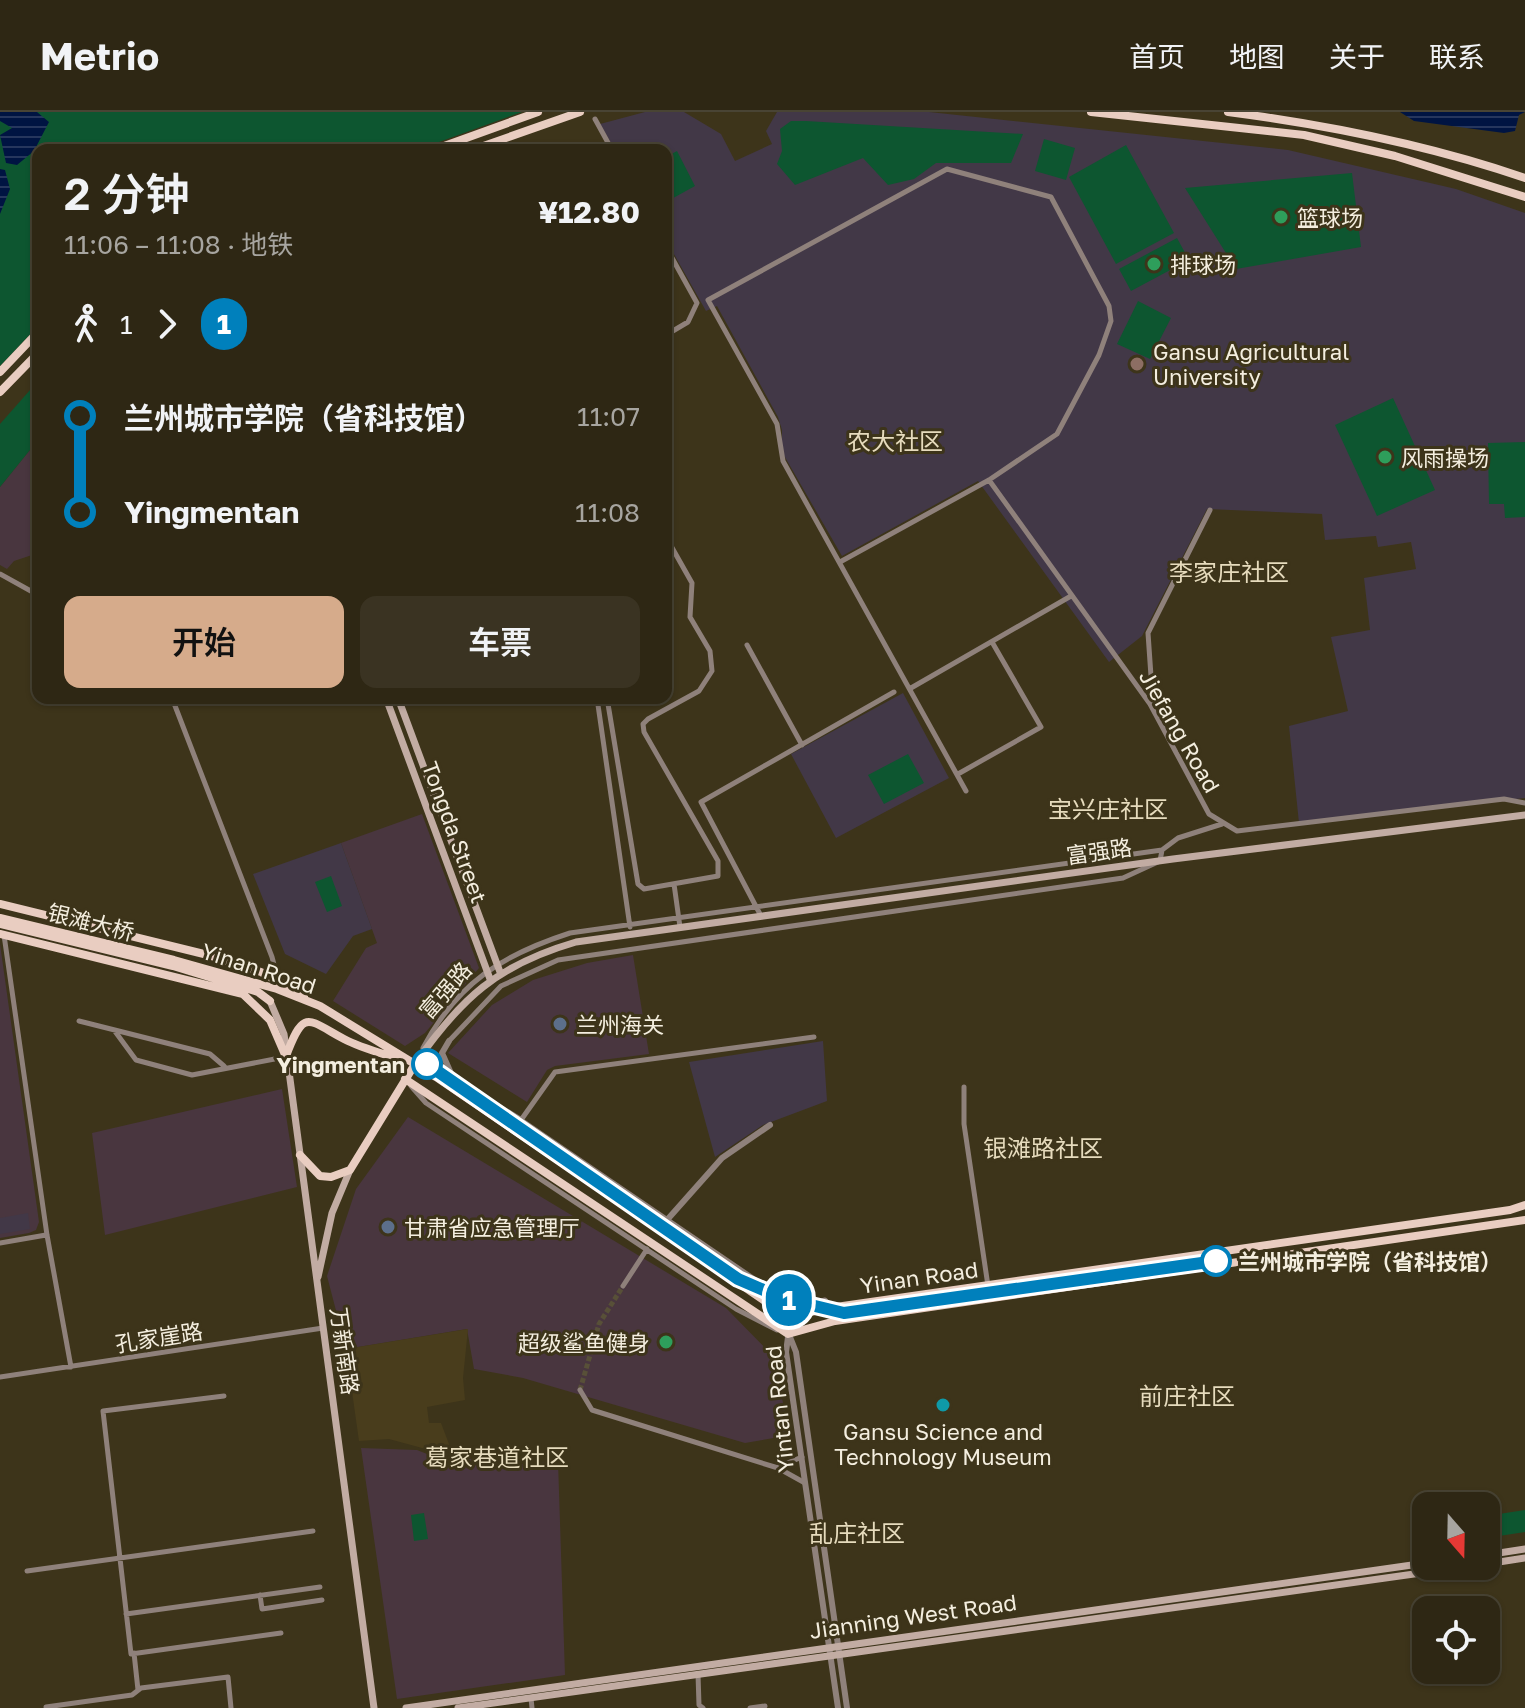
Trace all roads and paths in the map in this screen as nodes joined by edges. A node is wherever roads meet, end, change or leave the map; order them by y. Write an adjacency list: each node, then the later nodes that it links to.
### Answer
1 (538, 112): 7 (main road)
2 (580, 112): 8 (main road)
3 (1091, 112): 5 (main road)
4 (1228, 112): 10 (main road)
5 (1120, 113): 11 (main road)
6 (595, 119): 9 (street)
7 (450, 144)
8 (489, 144)
9 (609, 144)
10 (1524, 178)
11 (1525, 197)
12 (672, 258): 13 (street)
13 (672, 331)
14 (32, 338): 16 (main road)
15 (32, 359): 17 (main road)
16 (0, 372)
17 (0, 392)
18 (989, 480): 21 (street); 21 (street); 24 (street, Jiefang Road)
19 (1210, 510): 34 (street)
20 (672, 548): 43 (street)
21 (840, 562): 27 (street)
22 (0, 574): 23 (street)
23 (32, 592)
24 (1071, 596): 25 (street); 34 (street, Jiefang Road)
25 (992, 642): 27 (street); 36 (street)
26 (747, 645): 35 (street)
27 (911, 688): 36 (street)
28 (894, 692): 35 (street)
29 (174, 704): 57 (street)
30 (388, 704): 55 (main road, Tongda Street)
31 (400, 704): 54 (main road, Tongda Street)
32 (598, 704): 51 (street)
33 (608, 704): 43 (street)
34 (1154, 710): 40 (street, Jiefang Road)
35 (802, 745): 45 (street)
36 (958, 774): 37 (street)
37 (966, 791)
38 (1525, 803): 40 (street)
39 (1525, 815): 42 (main road, 富强路)
40 (1222, 824): 41 (street, 富强路)
41 (1162, 850): 42 (street); 45 (street, 富强路)
42 (1160, 861): 46 (main road, 富强路); 58 (street, 富强路)
43 (674, 884): 47 (street)
44 (0, 904): 57 (main road)
45 (756, 906): 46 (street); 47 (street, 富强路)
46 (761, 916): 50 (main road, 富强路)
47 (679, 917): 50 (street); 51 (street, 富强路)
48 (0, 918): 53 (main road, 银滩大桥)
49 (0, 924): 53 (main road, 银滩大桥)
50 (680, 927): 51 (main road, 富强路)
51 (631, 930): 54 (street, 富强路); 56 (main road, 富强路)
52 (2, 935): 65 (main road); 79 (street)
53 (173, 963): 59 (main road, Yinan Road); 60 (main road, Yinan Road)
54 (497, 963): 55 (street, 富强路); 56 (main road, Tongda Street)
55 (487, 969): 56 (main road, Tongda Street); 66 (street, 富强路)
56 (495, 976): 58 (street); 66 (main road, 富强路)
57 (278, 980): 60 (main road)
58 (501, 986): 64 (street)
59 (270, 1001): 65 (main road, 万新南路)
60 (320, 1006): 66 (main road, Yinan Road)
61 (79, 1021): 62 (street)
62 (114, 1030): 67 (street); 67 (street)
63 (814, 1037): 71 (street)
64 (449, 1041): 69 (street)
65 (286, 1057): 66 (main road); 67 (street); 73 (main road, 万新南路)
66 (415, 1064): 68 (main road); 69 (street); 78 (main road, Yinan Road)
67 (224, 1067)
68 (405, 1079): 74 (main road); 81 (street); 89 (main road)
69 (454, 1080): 71 (street)
70 (964, 1087): 84 (street)
71 (521, 1120): 76 (street)
72 (770, 1125): 76 (street)
73 (300, 1155): 74 (main road); 82 (main road, 万新南路)
74 (350, 1170): 82 (main road)
75 (1525, 1205): 84 (main road, Yinan Road)
76 (666, 1219): 78 (street); 85 (street)
77 (1525, 1220): 89 (main road, Yinan Road)
78 (659, 1229): 87 (main road, Yinan Road)
79 (47, 1235): 80 (street); 90 (street)
80 (0, 1243)
81 (647, 1249): 83 (street); 89 (street)
82 (317, 1283): 88 (main road, 万新南路)
83 (623, 1286)
84 (988, 1286): 86 (main road, Yinan Road)
85 (792, 1308): 86 (street); 87 (street)
86 (833, 1308): 87 (main road, Yinan Road)
87 (790, 1318): 89 (street)
88 (324, 1328): 90 (street, 孔家崖路); 122 (main road, 万新南路)
89 (788, 1334): 94 (street, Yintan Road); 111 (street, Yintan Road)
90 (71, 1367): 91 (street, 孔家崖路)
91 (0, 1377)
92 (580, 1390): 95 (street)
93 (224, 1396): 100 (street)
94 (802, 1457): 95 (street); 96 (street, Yintan Road)
95 (778, 1468): 96 (street)
96 (805, 1483): 112 (street, Yintan Road)
97 (313, 1531): 100 (street)
98 (1525, 1549): 99 (main road)
99 (1500, 1553)
100 (120, 1558): 104 (street); 109 (street)
101 (1525, 1558): 102 (main road)
102 (1500, 1562)
103 (1412, 1565): 111 (main road, Jianning West Road)
104 (27, 1571)
105 (1412, 1574): 114 (main road, Jianning West Road)
106 (320, 1587): 107 (street)
107 (260, 1595): 108 (street); 109 (street)
108 (322, 1600)
109 (126, 1614): 113 (street)
110 (281, 1633): 113 (street)
111 (839, 1645): 112 (main road, Jianning West Road); 114 (street, Yintan Road)
112 (829, 1646): 115 (street, Yintan Road); 123 (main road, Jianning West Road)
113 (134, 1653): 117 (street)
114 (840, 1655): 115 (main road, Jianning West Road); 129 (street, Yintan Road)
115 (830, 1656): 116 (main road, Jianning West Road); 128 (street, Yintan Road)
116 (698, 1674): 118 (main road, Jianning West Road); 126 (street)
117 (138, 1690): 120 (street); 121 (street)
118 (531, 1698): 124 (main road, Jianning West Road); 125 (street)
119 (765, 1706): 127 (street)
120 (46, 1707)
121 (231, 1708)
122 (374, 1708)
123 (406, 1708)
124 (458, 1708)
125 (532, 1708)
126 (703, 1708)
127 (750, 1708)
128 (838, 1708)
129 (847, 1708)

